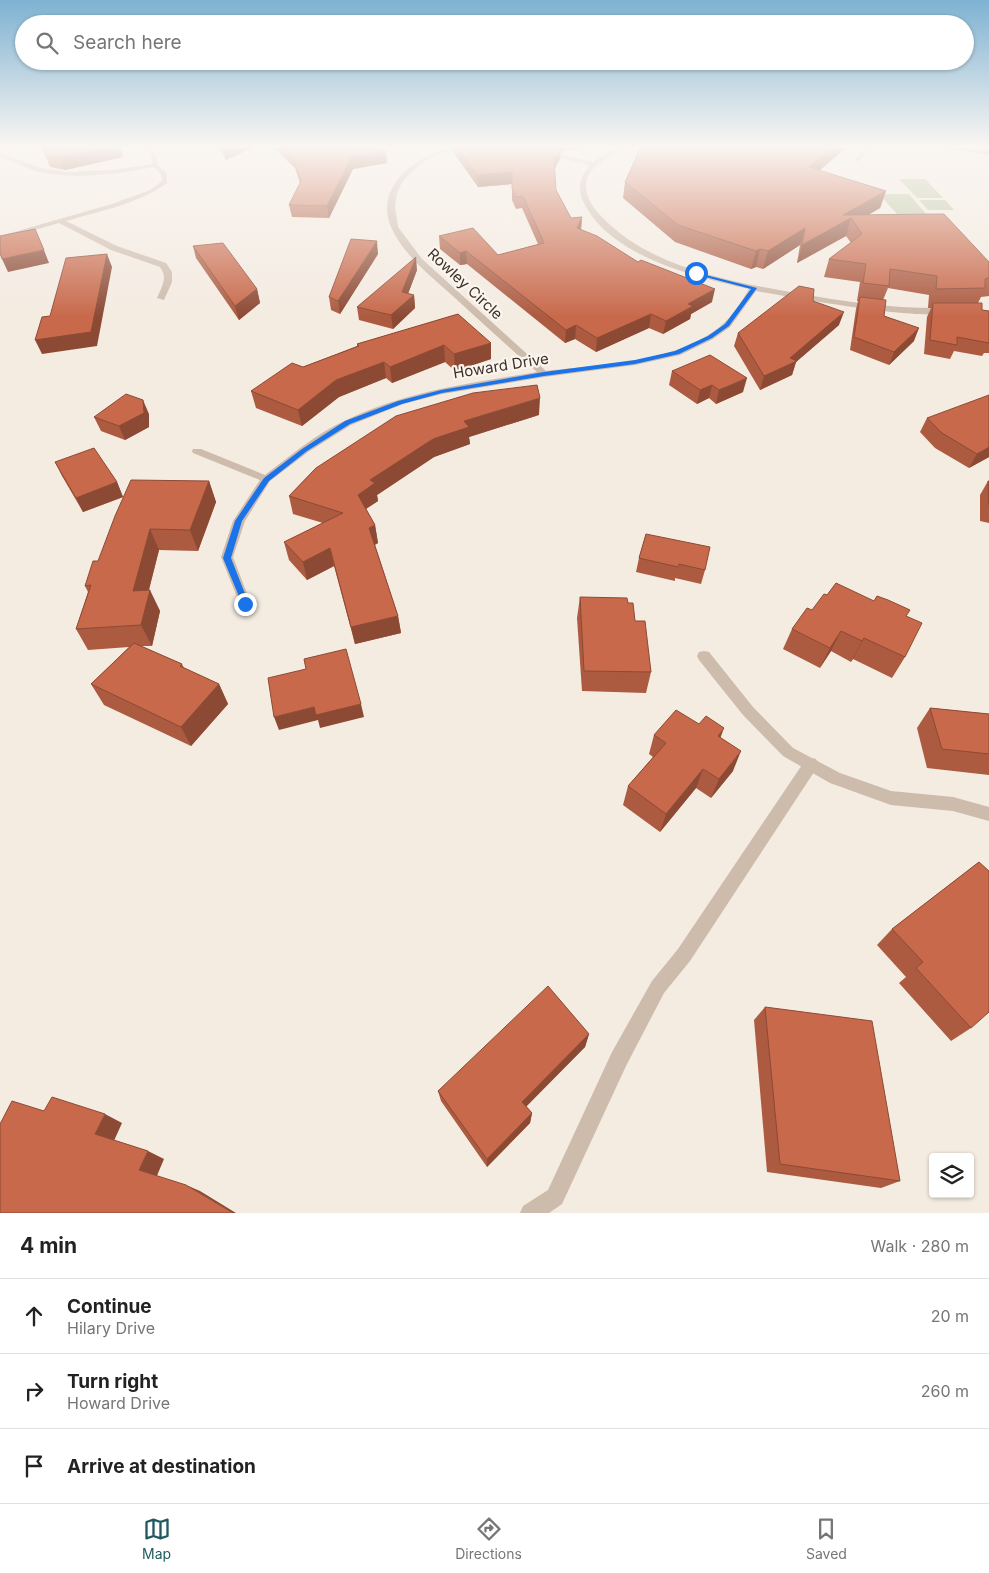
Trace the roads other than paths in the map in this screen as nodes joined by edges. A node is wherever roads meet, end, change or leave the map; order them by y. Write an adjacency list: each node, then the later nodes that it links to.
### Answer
1 (118, 204): 4 (street)
2 (392, 204): 9 (street, Rowley Circle)
3 (588, 204): 6 (street)
4 (58, 220): 5 (street); 7 (street)
5 (0, 238)
6 (754, 288): 8 (street); 9 (street, Howard Drive)
7 (161, 298)
8 (954, 311)
9 (544, 374): 11 (street, Howard Drive)
10 (196, 451): 11 (street)
11 (266, 479): 12 (street, Howard Drive)
12 (245, 604)
13 (704, 656): 14 (street)
14 (811, 764): 15 (street); 16 (street)
15 (989, 814)
16 (530, 1213)

